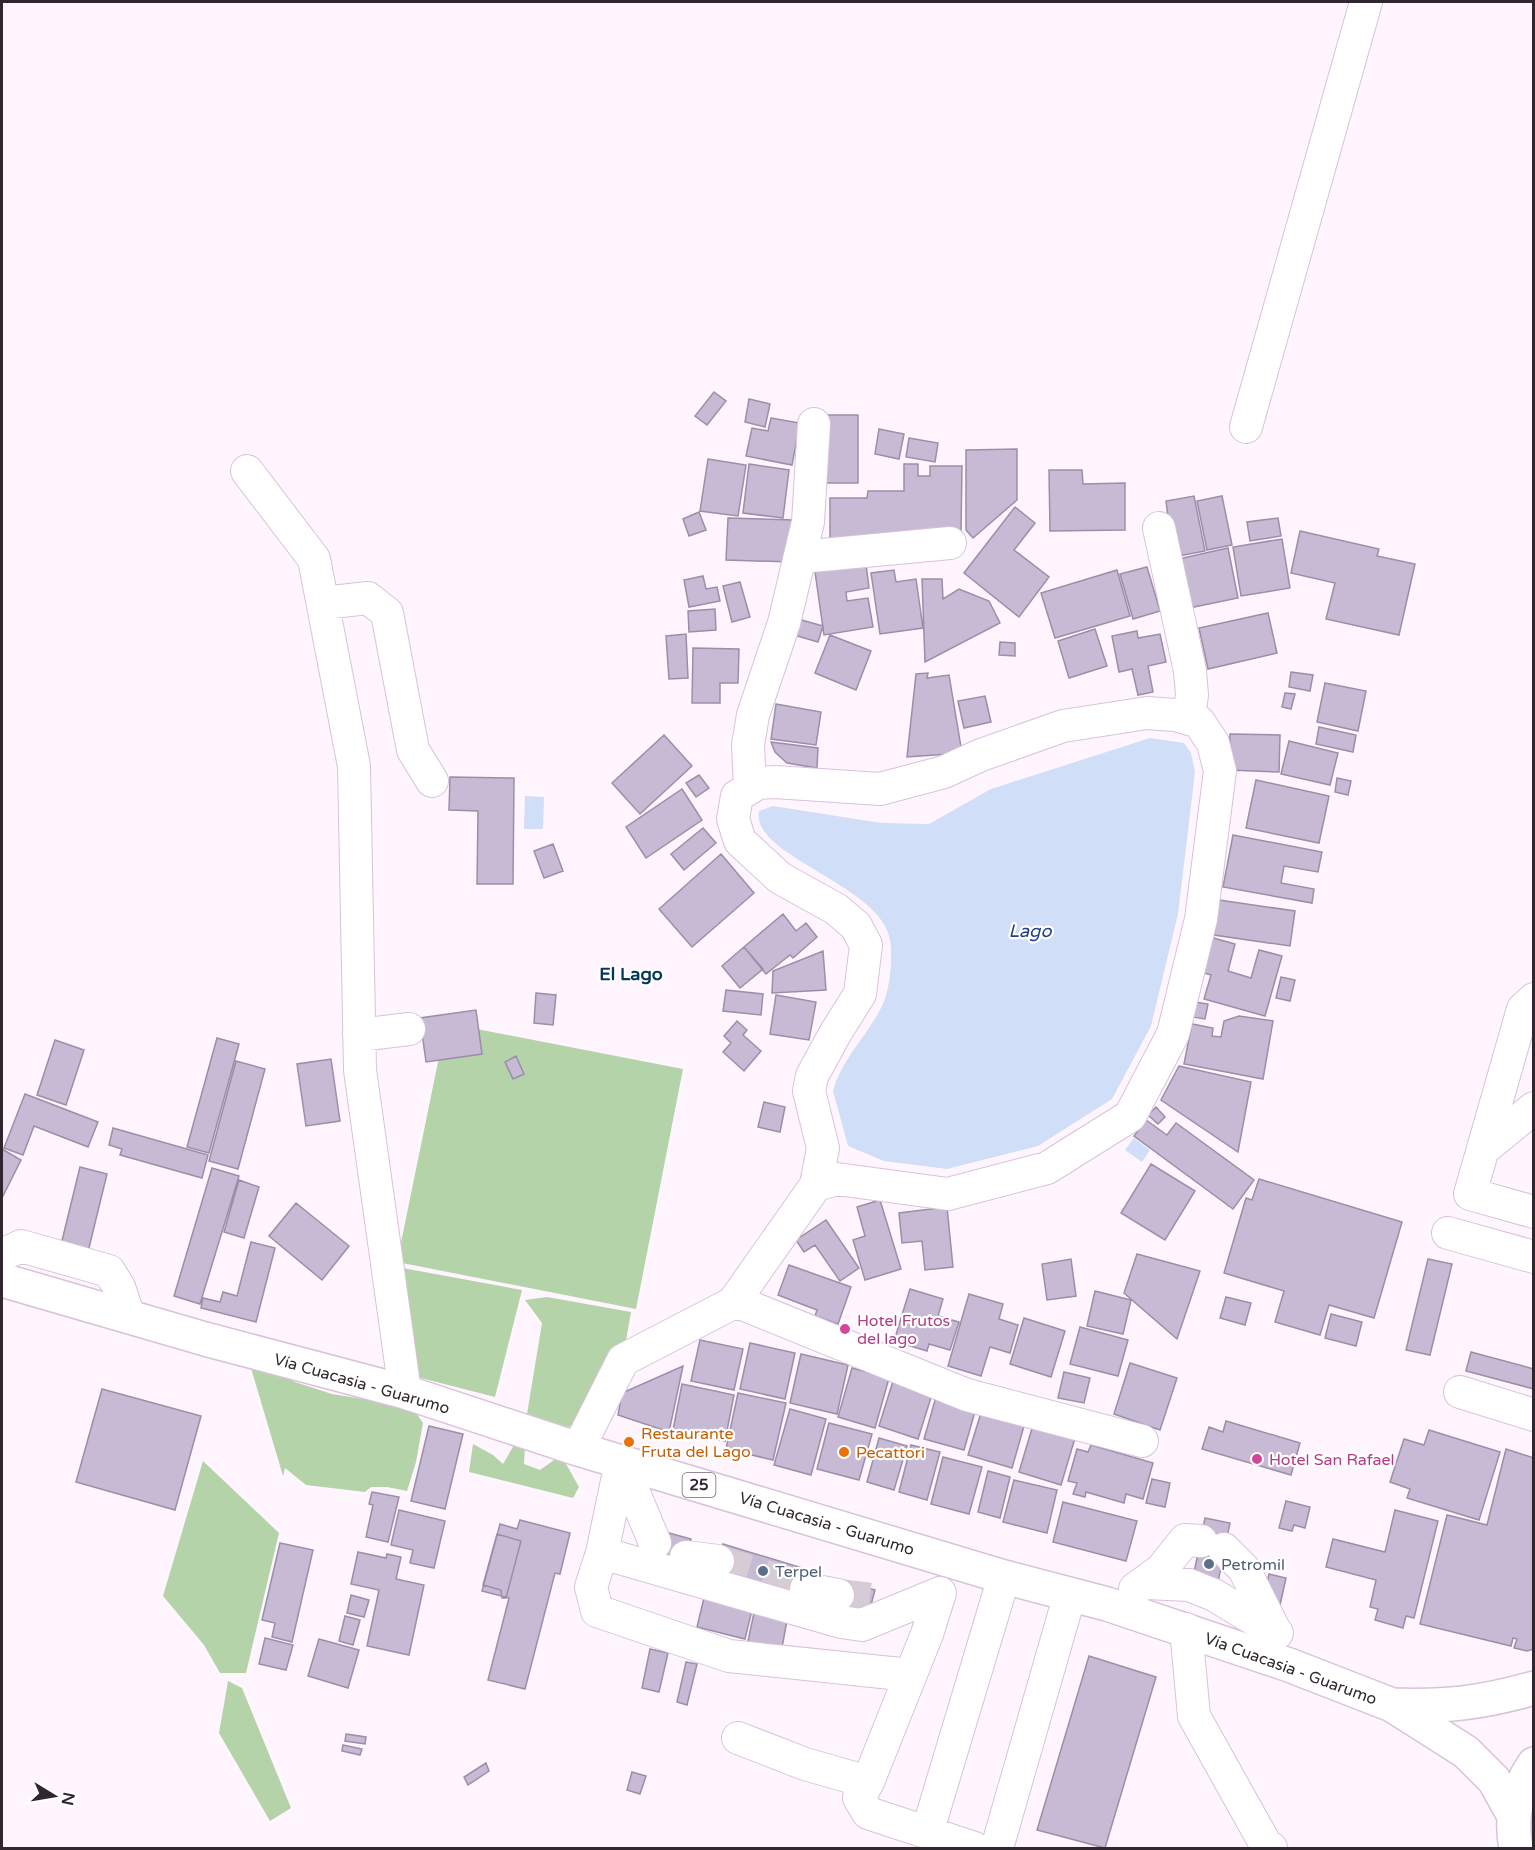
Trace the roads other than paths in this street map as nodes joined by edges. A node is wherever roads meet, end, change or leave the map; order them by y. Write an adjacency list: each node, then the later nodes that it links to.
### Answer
1 (1366, 2): 3 (street)
2 (814, 424): 7 (street)
3 (1246, 427)
4 (247, 471): 8 (street)
5 (1159, 528): 9 (street)
6 (950, 543): 7 (street)
7 (801, 557): 11 (street)
8 (323, 603): 10 (street); 14 (street)
9 (1189, 719): 11 (street); 17 (street)
10 (432, 781)
11 (750, 788): 17 (street)
12 (1533, 999): 16 (street)
13 (409, 1029): 14 (street)
14 (359, 1035): 25 (street)
15 (1533, 1108): 16 (street)
16 (1485, 1148): 18 (street)
17 (816, 1185): 23 (street)
18 (1533, 1212)
19 (1448, 1233): 21 (street)
20 (2, 1255): 24 (street)
21 (1533, 1257)
22 (2, 1280): 24 (main road, Vía Cuacasia - Guarumo / 25)
23 (735, 1301): 28 (street); 29 (street)
24 (129, 1317): 25 (main road, Vía Cuacasia - Guarumo / 25)
25 (405, 1392): 29 (main road, Vía Cuacasia - Guarumo / 25)
26 (1460, 1392): 27 (street)
27 (1533, 1415)
28 (1142, 1441)
29 (578, 1449): 30 (main road, Vía Cuacasia - Guarumo / 25)
30 (621, 1462): 31 (street); 32 (street); 35 (main road, Vía Cuacasia - Guarumo / 25)
31 (655, 1542)
32 (602, 1552): 38 (street); 46 (street)
33 (686, 1557): 34 (street)
34 (718, 1561)
35 (993, 1573): 38 (street); 39 (main road, Vía Cuacasia - Guarumo / 25); 55 (street)
36 (1147, 1583): 42 (street); 44 (street); 44 (street)
37 (806, 1589): 40 (street)
38 (940, 1593): 41 (street); 46 (street)
39 (1070, 1594): 42 (main road, Vía Cuacasia - Guarumo / 25); 57 (street)
40 (838, 1595)
41 (872, 1599)
42 (1107, 1604): 43 (main road, Vía Cuacasia - Guarumo / 25)
43 (1186, 1629): 45 (main road, Vía Cuacasia - Guarumo / 25); 58 (street)
44 (1277, 1633): 45 (street)
45 (1289, 1665): 48 (main road, Vía Cuacasia - Guarumo / 25)
46 (910, 1675): 53 (street)
47 (1533, 1688): 48 (main road)
48 (1392, 1705): 50 (main road, Vía Cuacasia - Guarumo / 25)
49 (738, 1738): 53 (street)
50 (1466, 1752): 51 (main road, Vía Cuacasia - Guarumo / 25); 54 (main road, Vía Cuacasia - Guarumo / 25)
51 (1533, 1754)
52 (1533, 1764): 54 (main road, 25)
53 (868, 1782): 55 (street)
54 (1513, 1814): 59 (main road, 25)
55 (927, 1833): 56 (street)
56 (974, 1848)
57 (997, 1848)
58 (1271, 1848)
59 (1516, 1848)

